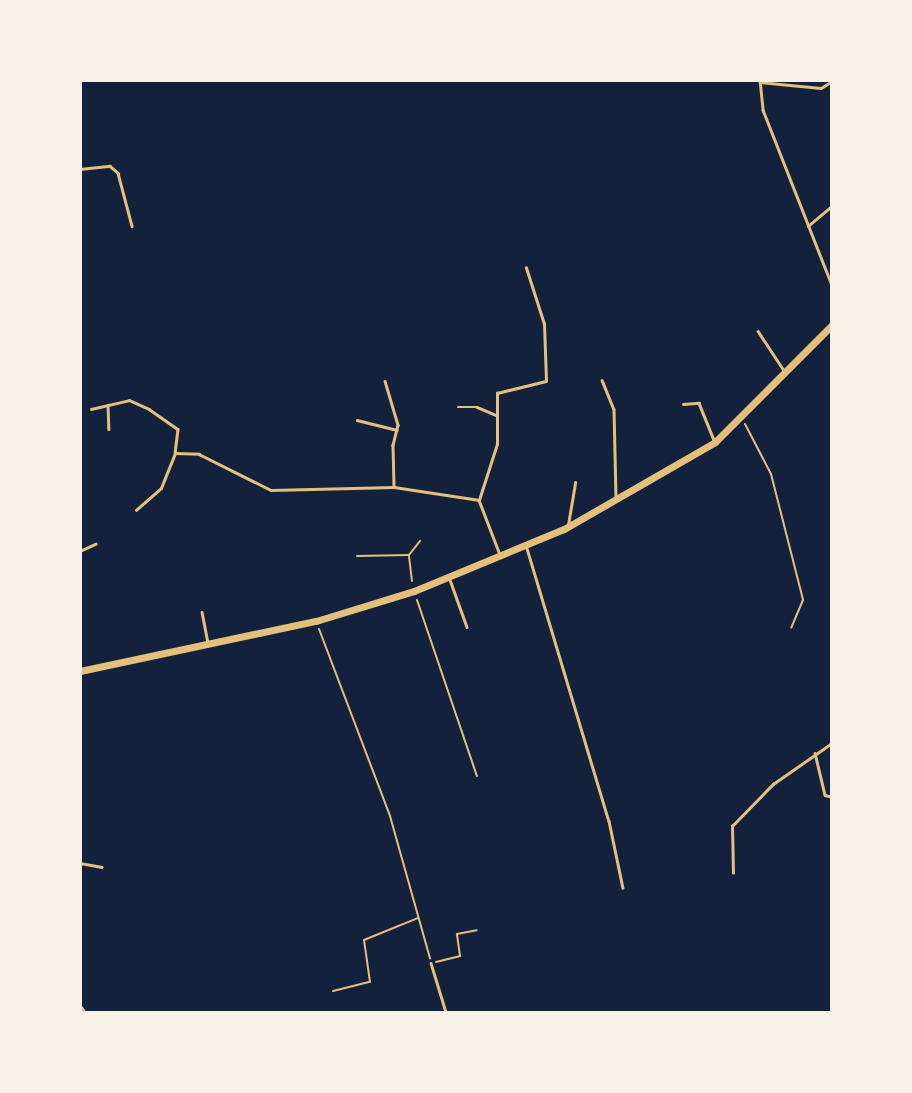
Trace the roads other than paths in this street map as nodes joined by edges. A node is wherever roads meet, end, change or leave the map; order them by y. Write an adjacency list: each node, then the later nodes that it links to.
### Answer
1 (760, 81): 2 (lane); 6 (lane)
2 (831, 81)
3 (80, 169): 5 (lane)
4 (831, 206): 6 (lane)
5 (132, 226)
6 (808, 226): 8 (lane)
7 (526, 268): 18 (lane)
8 (831, 285)
9 (831, 325): 11 (street)
10 (758, 331): 11 (lane)
11 (786, 373): 22 (street)
12 (602, 380): 26 (lane)
13 (385, 381): 21 (lane)
14 (108, 404): 17 (lane); 20 (lane); 23 (lane)
15 (682, 404): 22 (lane)
16 (458, 407): 18 (lane)
17 (92, 409)
18 (496, 415): 27 (lane)
19 (357, 420): 21 (lane)
20 (109, 429)
21 (397, 430): 25 (lane)
22 (715, 442): 26 (street)
23 (175, 453): 25 (lane); 28 (lane)
24 (575, 483): 29 (lane)
25 (394, 487): 27 (lane)
26 (616, 498): 29 (street)
27 (479, 500): 33 (lane)
28 (136, 510)
29 (568, 527): 31 (street)
30 (95, 544): 32 (lane)
31 (526, 545): 33 (street); 45 (lane)
32 (80, 551)
33 (500, 555): 34 (street)
34 (449, 578): 36 (lane); 37 (street)
35 (202, 612): 37 (lane)
36 (467, 627)
37 (208, 644): 38 (street)
38 (80, 671)
39 (831, 743): 40 (lane)
40 (815, 753): 41 (lane); 44 (lane)
41 (831, 797)
42 (80, 863): 43 (lane)
43 (102, 867)
44 (733, 873)
45 (623, 888)
46 (431, 963): 47 (lane)
47 (446, 1013)

